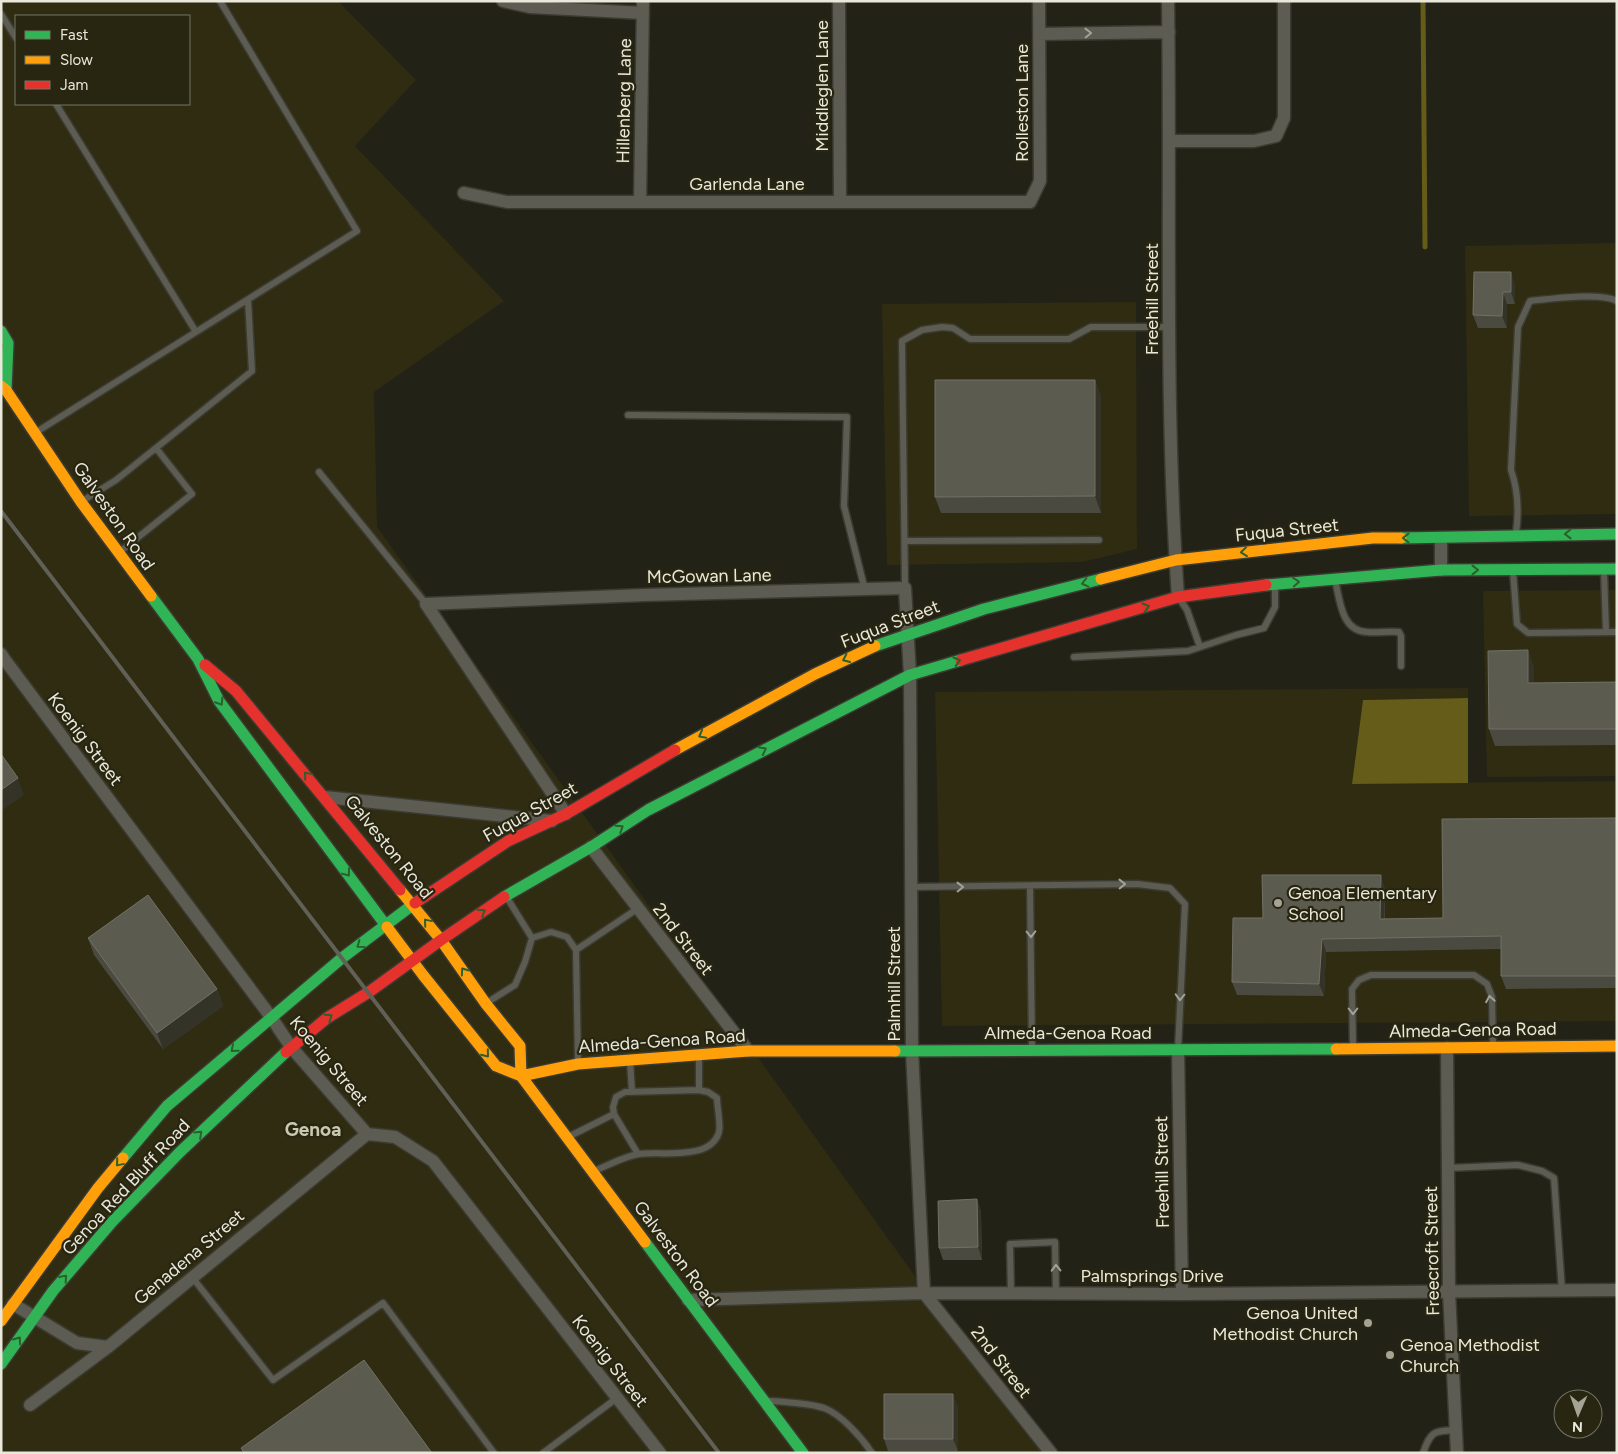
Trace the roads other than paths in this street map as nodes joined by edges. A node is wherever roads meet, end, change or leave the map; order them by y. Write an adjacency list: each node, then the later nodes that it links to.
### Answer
1 (220, 1): 18 (lane)
2 (503, 1): 7 (street)
3 (839, 1): 16 (street, Middleglen Lane)
4 (1039, 1): 10 (street, Rolleston Lane)
5 (1168, 1): 9 (street, Freehill Street)
6 (1284, 1): 13 (street)
7 (643, 7): 15 (street, Hillenberg Lane)
8 (1, 14): 11 (lane)
9 (1169, 32): 10 (street, one-way to 9); 13 (street, Freehill Street)
10 (1039, 34): 17 (street, Rolleston Lane)
11 (15, 36)
12 (57, 105): 22 (lane)
13 (1169, 140): 20 (street, Freehill Street)
14 (464, 193): 15 (street, Garlenda Lane)
15 (640, 202): 16 (street, Garlenda Lane)
16 (840, 202): 17 (street, Garlenda Lane)
17 (1030, 202)
18 (248, 300): 22 (lane); 26 (lane)
19 (1617, 301): 30 (lane)
20 (1169, 327): 33 (lane); 35 (street, Freehill Street)
21 (1, 331): 23 (main road, Galveston Road)
22 (196, 332): 25 (lane)
23 (4, 388): 25 (main road, Galveston Road)
24 (628, 415): 43 (lane)
25 (34, 433): 28 (main road, Galveston Road)
26 (156, 448): 28 (lane); 34 (lane)
27 (319, 472): 45 (lane)
28 (81, 502): 34 (main road, Galveston Road)
29 (1617, 534): 30 (main road, Fuqua Street, one-way to 30)
30 (1516, 535): 31 (main road, Fuqua Street)
31 (1441, 538): 35 (main road, Fuqua Street, one-way to 35); 38 (street)
32 (1099, 540): 33 (lane)
33 (905, 541): 42 (lane)
34 (118, 554): 52 (main road, Galveston Road)
35 (1176, 560): 44 (street, Freehill Street); 48 (main road, Fuqua Street, one-way to 48)
36 (1604, 569): 37 (main road); 39 (main road); 46 (lane)
37 (1617, 569)
38 (1440, 570): 39 (main road, one-way to 39); 40 (main road)
39 (1513, 570): 46 (lane)
40 (1335, 579): 41 (main road, one-way to 40); 53 (lane)
41 (1275, 584): 44 (main road); 49 (lane)
42 (905, 588): 43 (street, McGowan Lane); 48 (street)
43 (865, 590): 45 (street, McGowan Lane)
44 (1178, 597): 49 (lane); 54 (main road, one-way to 44)
45 (426, 604): 56 (street)
46 (1606, 632): 47 (lane)
47 (1617, 632)
48 (907, 634): 54 (street); 56 (main road, Fuqua Street, one-way to 56)
49 (1200, 646): 50 (lane)
50 (1074, 658)
51 (2, 659): 70 (street, Koenig Street)
52 (198, 659): 55 (main road, Galveston Road, one-way to 52); 64 (main road, Galveston Road, one-way to 64)
53 (1401, 666)
54 (910, 675): 58 (main road, one-way to 54); 60 (street, Palmhill Street)
55 (325, 797): 57 (street); 62 (main road, Galveston Road)
56 (566, 814): 57 (main road, Fuqua Street)
57 (552, 821): 62 (main road, Fuqua Street)
58 (591, 847): 61 (main road); 63 (street, 2nd Street)
59 (1030, 886): 60 (lane, one-way to 59); 76 (lane, one-way to 76); 77 (lane, one-way to 77)
60 (911, 888): 79 (street, Palmhill Street)
61 (506, 896): 65 (lane); 66 (main road, one-way to 61)
62 (412, 905): 64 (main road, Fuqua Street); 66 (main road, Galveston Road, one-way to 62)
63 (637, 909): 67 (lane); 78 (street, 2nd Street)
64 (387, 926): 68 (main road, Galveston Road); 70 (main road, Fuqua Street, one-way to 70)
65 (532, 938): 67 (lane); 69 (lane)
66 (441, 940): 68 (main road); 69 (main road, Galveston Road, one-way to 66)
67 (576, 950): 82 (lane)
68 (413, 960): 72 (main road, one-way to 68); 83 (main road, Galveston Road, one-way to 83)
69 (486, 1004): 83 (main road, Galveston Road)
70 (271, 1017): 72 (street, Koenig Street); 101 (main road, Genoa Red Bluff Road, one-way to 101)
71 (1617, 1046): 73 (main road, Almeda-Genoa Road)
72 (291, 1047): 87 (street, Koenig Street); 102 (main road, Genoa Red Bluff Road, one-way to 72)
73 (1493, 1047): 74 (lane, one-way to 74); 75 (main road, Almeda-Genoa Road)
74 (1353, 1048): 75 (main road, Almeda-Genoa Road); 77 (main road, Almeda-Genoa Road)
75 (1446, 1048): 90 (street, Freecroft Street)
76 (1032, 1050): 77 (main road, Almeda-Genoa Road); 79 (main road, Almeda-Genoa Road)
77 (1178, 1050): 99 (street, Freehill Street)
78 (748, 1051): 79 (main road, Almeda-Genoa Road); 80 (main road, Almeda-Genoa Road)
79 (912, 1051): 96 (street, Palmhill Street)
80 (699, 1054): 81 (main road, Almeda-Genoa Road); 84 (lane)
81 (630, 1060): 82 (main road, Almeda-Genoa Road); 85 (lane)
82 (578, 1064): 83 (main road, Almeda-Genoa Road)
83 (521, 1076): 88 (main road, Galveston Road)
84 (699, 1090): 85 (lane); 89 (lane)
85 (632, 1092): 86 (lane)
86 (614, 1114): 88 (lane); 89 (lane)
87 (367, 1134): 92 (street, Genadena Street); 106 (street, Koenig Street)
88 (567, 1138): 91 (main road, Galveston Road)
89 (638, 1154): 91 (lane)
90 (1448, 1168): 94 (lane); 95 (street, Freecroft Street)
91 (592, 1171): 100 (main road, Galveston Road)
92 (192, 1277): 104 (street, Genadena Street); 110 (lane)
93 (1617, 1290): 94 (street, Palmsprings Drive)
94 (1562, 1291): 95 (street, Palmsprings Drive)
95 (1449, 1292): 99 (street, Palmsprings Drive); 109 (street, Freecroft Street)
96 (924, 1293): 97 (street, Palmsprings Drive); 100 (street, Palmsprings Drive); 115 (street, 2nd Street)
97 (1011, 1294): 98 (street, Palmsprings Drive); 98 (lane, one-way to 97)
98 (1056, 1294): 99 (street, Palmsprings Drive)
99 (1182, 1294)
100 (688, 1300): 107 (main road, Galveston Road)
101 (13, 1304): 102 (street); 103 (main road, Genoa Red Bluff Road)
102 (35, 1317): 104 (street); 105 (main road, Genoa Red Bluff Road, one-way to 102)
103 (1, 1322)
104 (108, 1347): 108 (street, Genadena Street)
105 (1, 1364)
106 (617, 1398): 111 (lane); 112 (street, Koenig Street)
107 (764, 1400): 113 (main road, Galveston Road); 114 (lane)
108 (30, 1405)
109 (1456, 1430): 116 (lane); 117 (street, Freecroft Street)
110 (494, 1453)
111 (543, 1453)
112 (660, 1453)
113 (804, 1453)
114 (872, 1453)
115 (1051, 1453)
116 (1423, 1453)
117 (1457, 1453)

